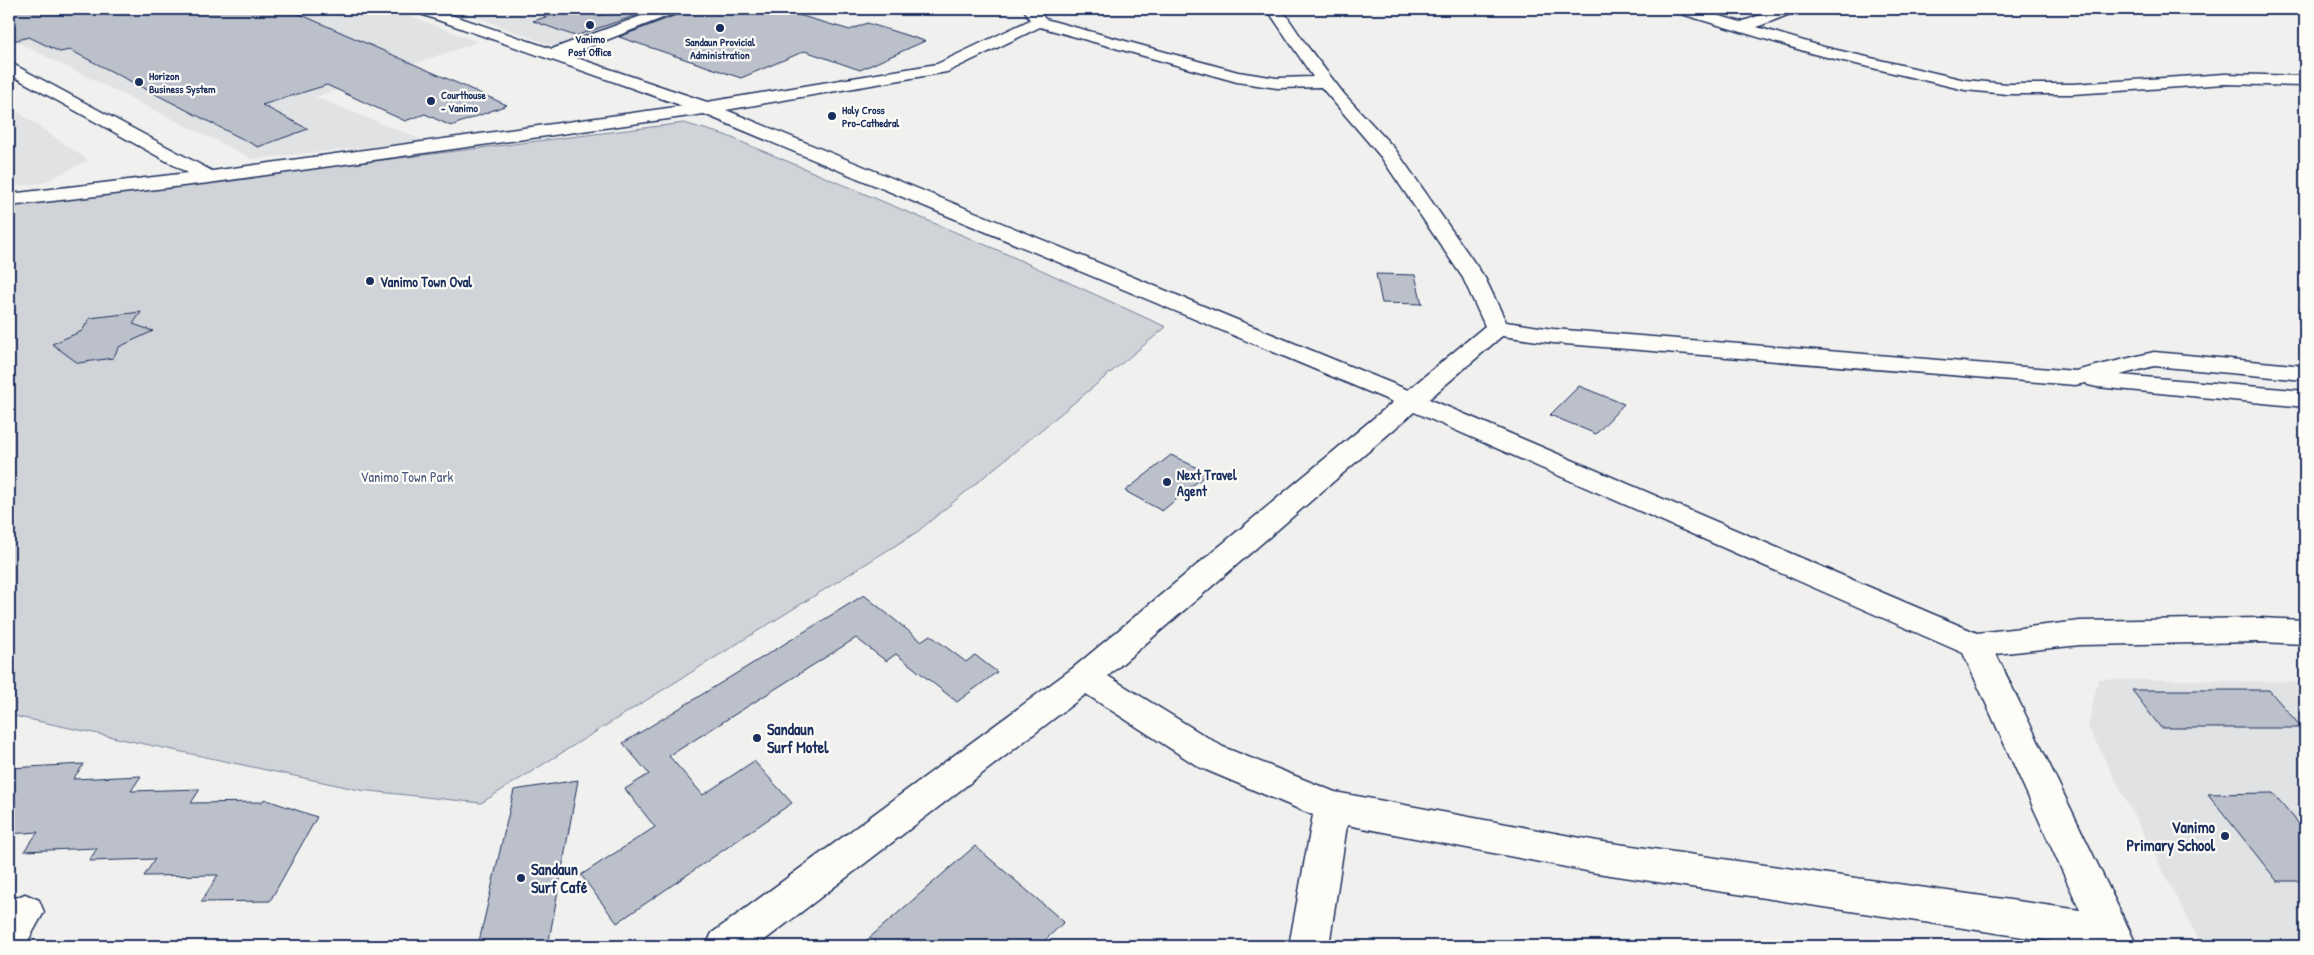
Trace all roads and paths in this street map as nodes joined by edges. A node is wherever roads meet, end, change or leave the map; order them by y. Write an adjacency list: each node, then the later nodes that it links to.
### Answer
1 (420, 9): 8 (street)
2 (673, 9): 8 (street)
3 (1275, 9): 11 (street)
4 (1680, 9): 7 (street)
5 (1790, 9): 7 (street)
6 (1035, 15): 11 (street); 12 (street)
7 (1741, 28): 10 (street)
8 (552, 54): 12 (street)
9 (9, 67): 13 (street)
10 (2305, 80)
11 (1326, 82): 15 (street)
12 (706, 108): 13 (street); 19 (street)
13 (209, 177): 14 (street)
14 (9, 200)
15 (1497, 328): 17 (street); 19 (street)
16 (2305, 373): 17 (street)
17 (2075, 378): 18 (street)
18 (2305, 399)
19 (1409, 400): 21 (street); 22 (street)
20 (2305, 632): 21 (street)
21 (1975, 645): 24 (street)
22 (1085, 677): 23 (street); 25 (street)
23 (1332, 807): 24 (street); 26 (street)
24 (2114, 939)
25 (726, 946)
26 (1309, 946)

